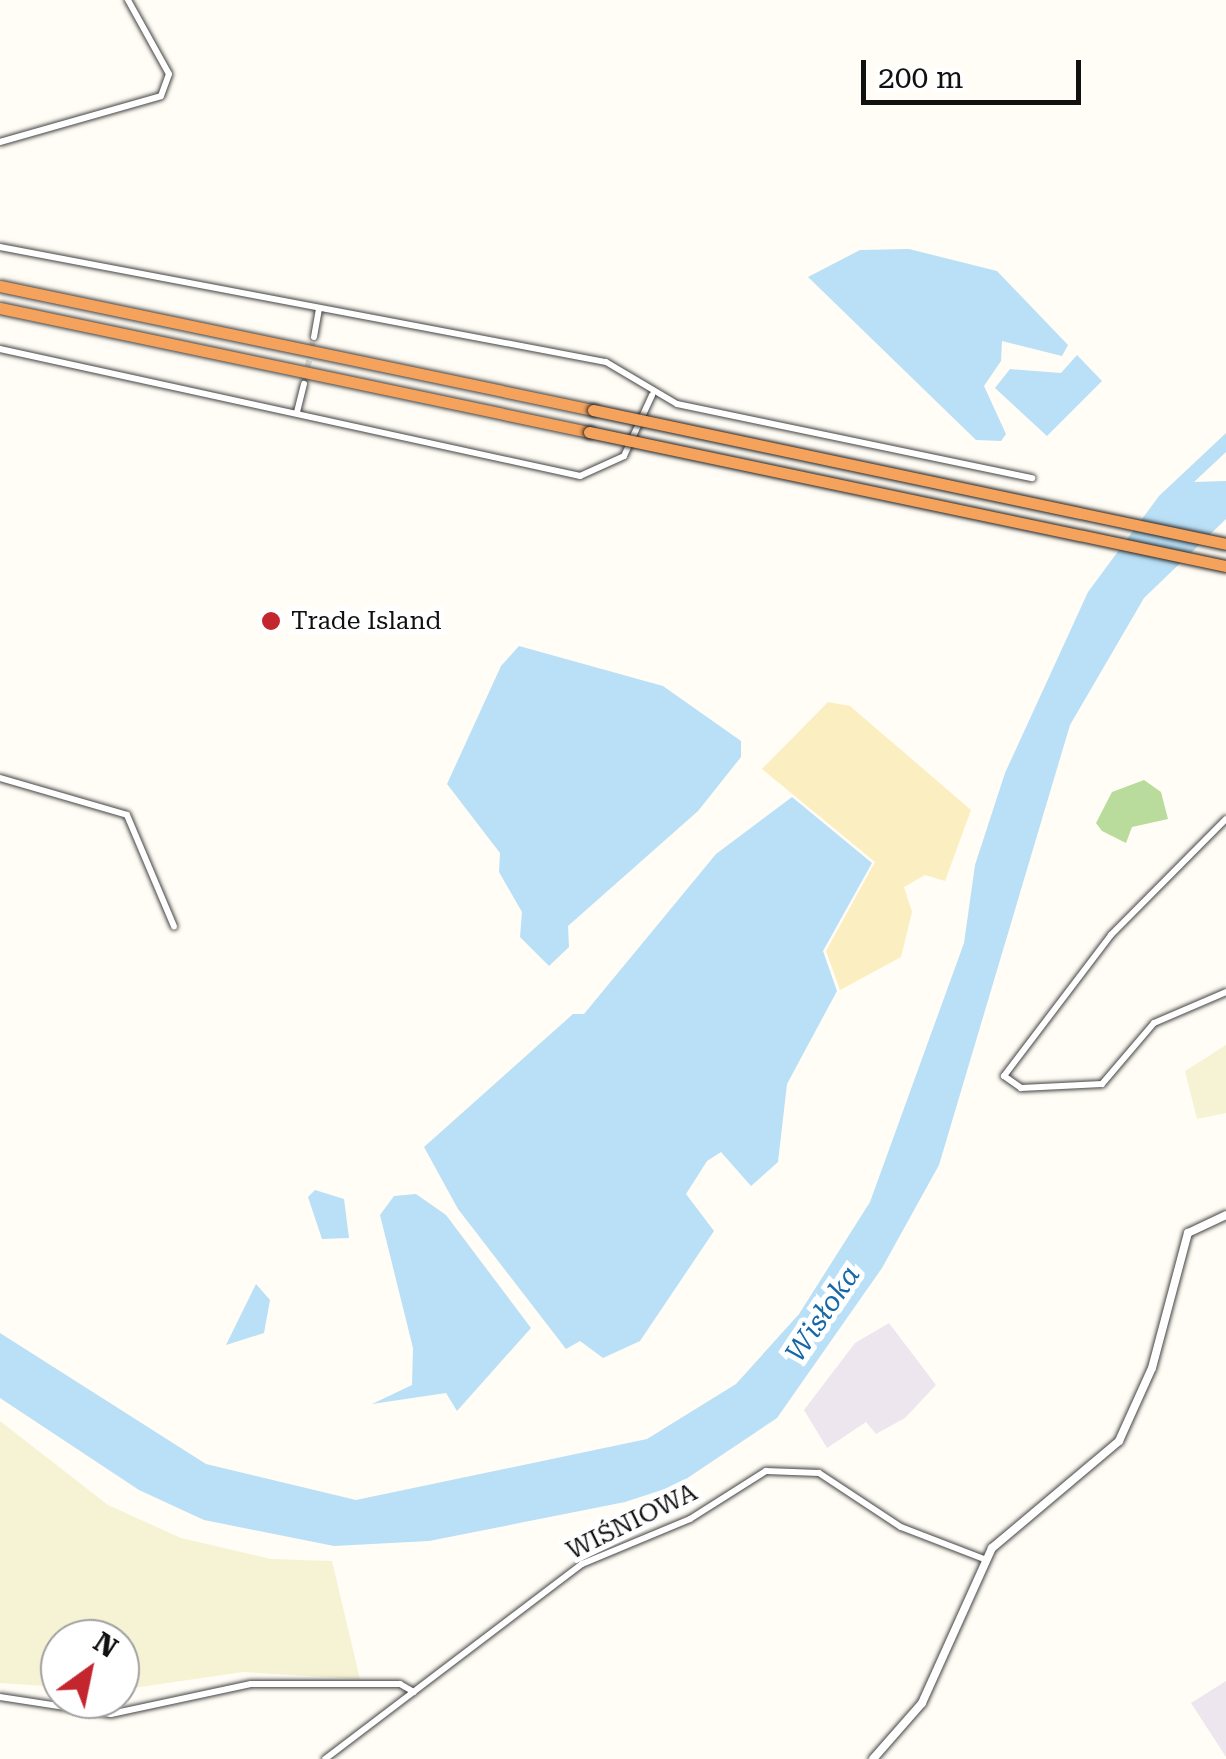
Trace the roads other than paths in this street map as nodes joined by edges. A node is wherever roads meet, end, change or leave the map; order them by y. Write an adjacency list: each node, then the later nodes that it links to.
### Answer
1 (128, 0): 2 (street)
2 (0, 142)
3 (0, 247): 6 (street)
4 (0, 286): 13 (highway, bridge)
5 (0, 308): 14 (highway, bridge)
6 (319, 310): 7 (street); 10 (street)
7 (314, 337)
8 (0, 349): 11 (street)
9 (304, 384): 11 (street)
10 (652, 394): 11 (street); 12 (street)
11 (297, 412)
12 (1032, 478)
13 (1226, 544)
14 (1226, 566)
15 (0, 778): 17 (street)
16 (1226, 819): 18 (street)
17 (174, 926)
18 (1226, 992)
19 (1226, 1215): 20 (street)
20 (984, 1559): 21 (street, WIŚNIOWA); 24 (street)
21 (414, 1692): 22 (street); 23 (street, WIŚNIOWA)
22 (0, 1697)
23 (325, 1759)
24 (873, 1759)

